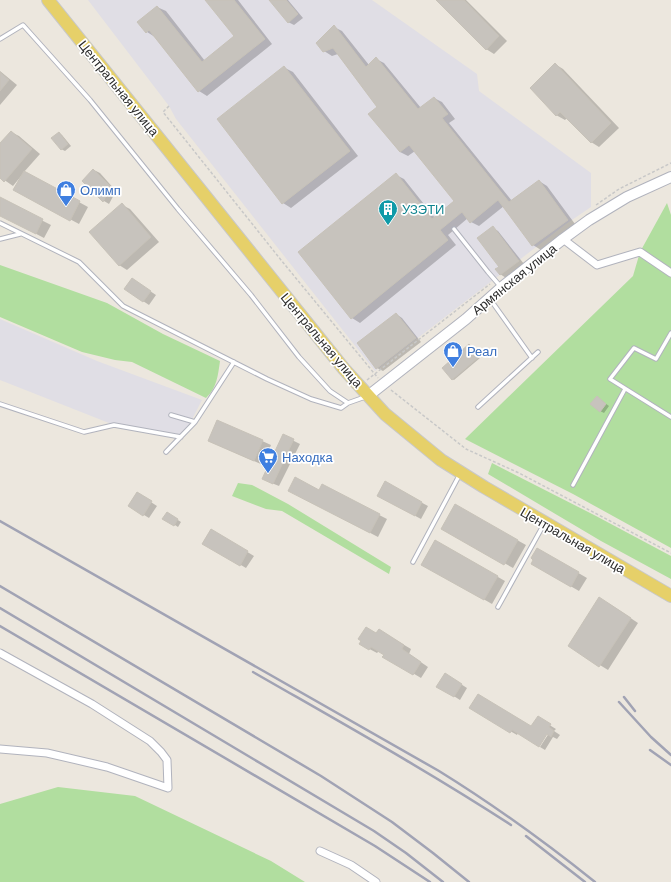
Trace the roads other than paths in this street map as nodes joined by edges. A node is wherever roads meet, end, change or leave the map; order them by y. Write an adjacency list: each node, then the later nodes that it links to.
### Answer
1 (48, 0): 17 (main road, Центральная улица)
2 (0, 39): 18 (lane)
3 (671, 177): 8 (street, Армянская улица)
4 (0, 223): 6 (lane)
5 (454, 229): 10 (lane)
6 (21, 233): 7 (lane); 15 (lane)
7 (0, 239)
8 (563, 239): 9 (street); 10 (street, Армянская улица)
9 (671, 273)
10 (502, 288): 11 (street, Армянская улица)
11 (490, 298): 14 (lane); 17 (street, Армянская улица)
12 (671, 333): 16 (lane)
13 (538, 352): 14 (lane)
14 (532, 358): 20 (lane)
15 (234, 362): 18 (lane); 23 (lane)
16 (625, 389): 22 (lane); 27 (lane)
17 (368, 396): 18 (lane); 26 (main road, Центральная улица)
18 (348, 403)
19 (0, 404): 24 (lane)
20 (478, 407)
21 (171, 415): 23 (lane)
22 (671, 417)
23 (195, 422): 24 (lane)
24 (181, 437): 25 (lane)
25 (166, 452)
26 (461, 473): 28 (main road, Центральная улица); 29 (lane)
27 (573, 484)
28 (544, 523): 30 (main road, Центральная улица); 31 (lane)
29 (413, 562)
30 (671, 596)
31 (498, 607)
32 (0, 653): 33 (street)
33 (0, 749)
34 (320, 851): 35 (street)
35 (376, 882)

